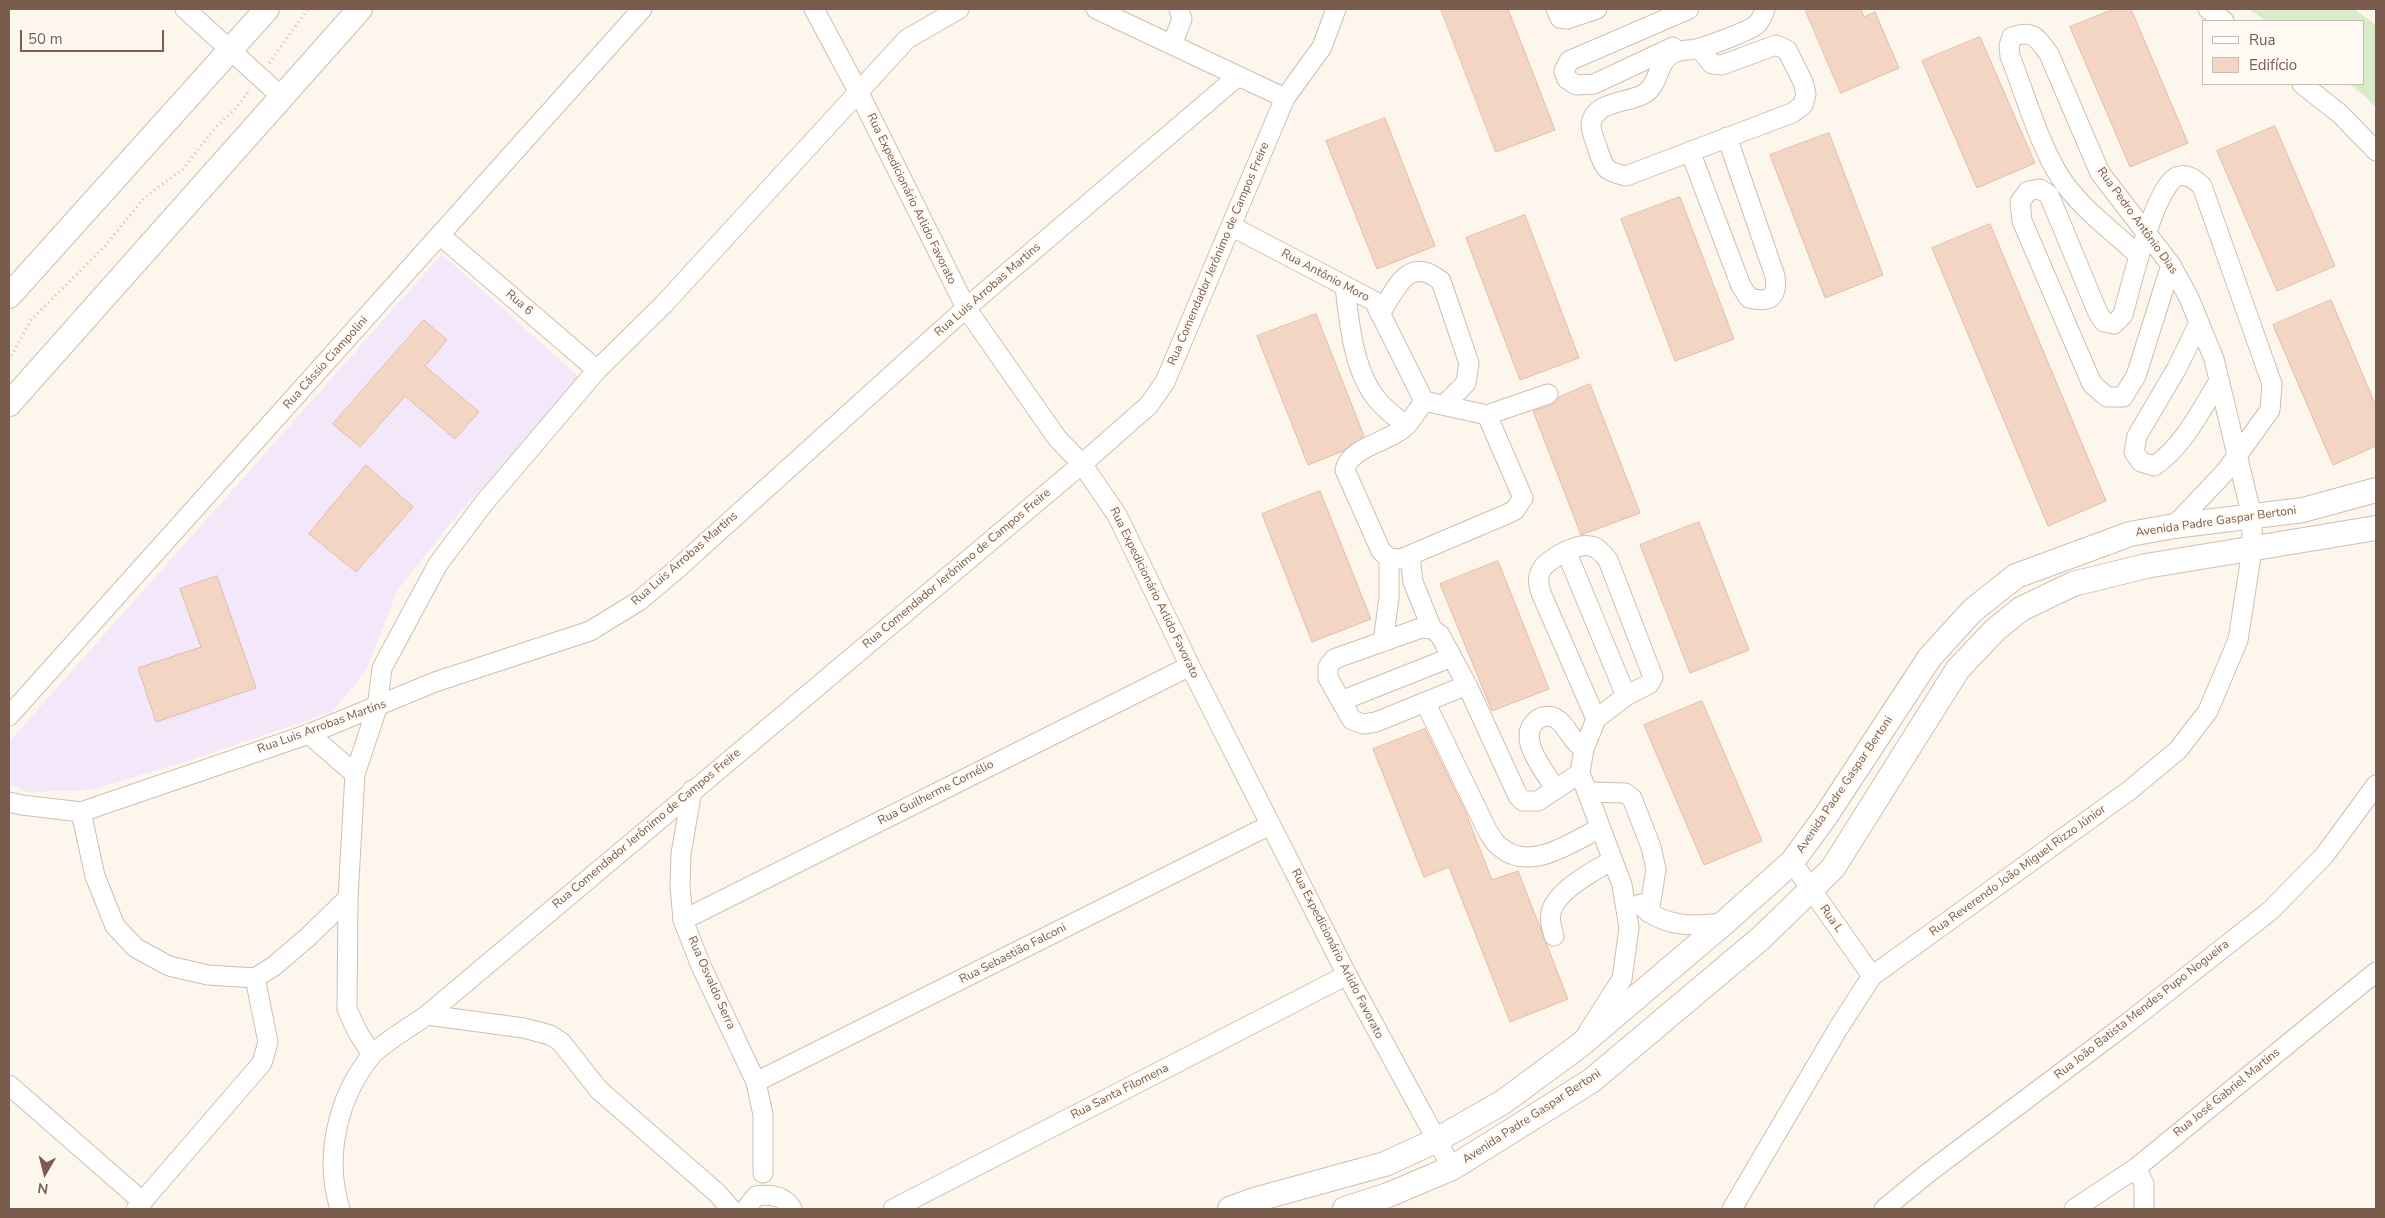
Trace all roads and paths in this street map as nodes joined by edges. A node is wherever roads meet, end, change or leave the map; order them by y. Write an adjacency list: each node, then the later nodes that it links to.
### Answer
1 (185, 9): 20 (street)
2 (267, 9): 20 (street)
3 (308, 9): 22 (path)
4 (360, 9): 26 (street)
5 (642, 9): 33 (street, Rua Cássio Ciampolini)
6 (814, 9): 25 (street, Rua Expedicionário Arlido Favorato)
7 (959, 9): 25 (street)
8 (1096, 9): 18 (street)
9 (1179, 9): 18 (street)
10 (1336, 9): 27 (street, Rua Comendador Jerônimo de Campos Freire)
11 (1556, 9): 12 (street)
12 (1596, 9)
13 (1690, 9): 16 (street)
14 (1765, 9): 19 (street)
15 (2208, 9): 17 (street)
16 (1659, 14): 21 (street); 21 (street)
17 (2223, 20)
18 (1172, 45): 23 (street)
19 (1699, 48): 21 (street); 28 (street)
20 (230, 50): 22 (street); 37 (street)
21 (1674, 50): 29 (street)
22 (261, 76): 26 (street); 41 (path)
23 (1237, 77): 27 (street); 38 (street, Rua Luis Arrobas Martins)
24 (2303, 85): 30 (street)
25 (858, 91): 38 (street, Rua Expedicionário Arlido Favorato); 42 (street)
26 (282, 97): 46 (street)
27 (1285, 98): 31 (street, Rua Comendador Jerônimo de Campos Freire)
28 (1727, 137): 29 (street); 29 (street)
29 (1690, 151)
30 (2376, 151)
31 (1231, 226): 36 (street, Rua Antônio Moro); 51 (street, Rua Comendador Jerônimo de Campos Freire)
32 (2145, 232): 34 (street); 34 (street, Rua Pedro Antônio Dias); 35 (street, Rua Pedro Antônio Dias); 50 (street)
33 (441, 236): 42 (street, Rua 6); 69 (street, Rua Cássio Ciampolini)
34 (2139, 256): 35 (street)
35 (2171, 265): 40 (street, Rua Pedro Antônio Dias)
36 (1345, 286): 39 (street, Rua Antônio Moro); 49 (street)
37 (9, 296)
38 (966, 308): 51 (street, Rua Expedicionário Arlido Favorato); 68 (street, Rua Luis Arrobas Martins)
39 (1380, 314): 45 (street, Rua Antônio Moro); 47 (street)
40 (2199, 323): 43 (street, Rua Pedro Antônio Dias); 43 (street)
41 (9, 360)
42 (598, 370): 68 (street)
43 (2219, 381): 50 (street, Rua Pedro Antônio Dias)
44 (1548, 394): 48 (street)
45 (1424, 401): 47 (street); 49 (street)
46 (9, 404)
47 (1444, 405): 48 (street)
48 (1487, 415): 58 (street)
49 (1406, 426): 59 (street)
50 (2237, 456): 53 (street, Rua Pedro Antônio Dias); 54 (street)
51 (1082, 464): 63 (street, Rua Expedicionário Arlido Favorato); 77 (street, Rua Comendador Jerônimo de Campos Freire)
52 (2376, 490): 53 (street, Avenida Padre Gaspar Bertoni)
53 (2252, 517): 54 (street, Avenida Padre Gaspar Bertoni); 56 (street, Rua Reverendo João Miguel Rizzo Júnior)
54 (2174, 526): 84 (street, Avenida Padre Gaspar Bertoni)
55 (2376, 528): 56 (street, Avenida Padre Gaspar Bertoni)
56 (2252, 550): 86 (street, Avenida Padre Gaspar Bertoni); 94 (street, Rua Reverendo João Miguel Rizzo Júnior)
57 (1566, 551): 65 (street); 65 (street); 70 (street)
58 (1410, 556): 59 (street); 60 (street)
59 (1389, 558): 61 (street)
60 (1432, 629): 61 (street); 62 (street)
61 (1383, 642): 66 (street)
62 (1452, 657): 64 (street); 66 (street)
63 (1190, 666): 81 (street, Rua Expedicionário Arlido Favorato); 89 (street, Rua Guilherme Cornélio)
64 (1467, 685): 67 (street); 76 (street)
65 (1626, 696): 70 (street)
66 (1341, 701): 67 (street)
67 (1425, 702): 82 (street)
68 (377, 708): 71 (street, Rua Luis Arrobas Martins); 74 (street)
69 (9, 716)
70 (1596, 719): 72 (street)
71 (309, 734): 74 (street); 80 (street, Rua Luis Arrobas Martins)
72 (1584, 749): 73 (street); 76 (street)
73 (1580, 773): 76 (street); 78 (street)
74 (355, 774): 87 (street)
75 (2376, 785): 116 (street, Rua João Batista Mendes Pupo Nogueira)
76 (1555, 788)
77 (692, 790): 89 (street, Rua Osvaldo Serra); 96 (street, Rua Comendador Jerônimo de Campos Freire)
78 (1586, 792): 82 (street); 88 (street)
79 (9, 802): 80 (street, Rua Luis Arrobas Martins)
80 (81, 812): 95 (street)
81 (1270, 825): 93 (street, Rua Expedicionário Arlido Favorato); 99 (street, Rua Sebastião Falconi)
82 (1600, 828): 83 (street)
83 (1613, 860): 85 (street); 91 (street)
84 (1792, 862): 86 (street, Rua L); 90 (street, Avenida Padre Gaspar Bertoni)
85 (1622, 885): 88 (street); 97 (street)
86 (1811, 891): 94 (street, Rua L); 102 (street, Avenida Padre Gaspar Bertoni)
87 (348, 898): 95 (street); 98 (street)
88 (1649, 913): 90 (street)
89 (683, 920): 99 (street, Rua Osvaldo Serra)
90 (1725, 922): 97 (street, Avenida Padre Gaspar Bertoni)
91 (1554, 936)
92 (2376, 972): 103 (street, Rua José Gabriel Martins)
93 (1347, 975): 101 (street, Rua Expedicionário Arlido Favorato); 112 (street, Rua Santa Filomena)
94 (1872, 976): 115 (street, Rua Reverendo João Miguel Rizzo Júnior)
95 (255, 978): 108 (street)
96 (427, 1015): 98 (street, Rua Comendador Jerônimo de Campos Freire); 105 (street)
97 (1579, 1046): 101 (street, Avenida Padre Gaspar Bertoni)
98 (372, 1055): 109 (street)
99 (756, 1082): 104 (street, Rua Osvaldo Serra)
100 (9, 1085): 108 (street)
101 (1435, 1141): 102 (street, Rua Expedicionário Arlido Favorato); 113 (street, Avenida Padre Gaspar Bertoni)
102 (1452, 1168): 114 (street, Avenida Padre Gaspar Bertoni)
103 (2136, 1168): 117 (street, Rua José Gabriel Martins); 118 (street)
104 (763, 1173): 106 (street); 107 (street, Rua Osvaldo Serra)
105 (717, 1193): 107 (street); 110 (street)
106 (777, 1196): 107 (street); 111 (street)
107 (751, 1202)
108 (140, 1205)
109 (340, 1209)
110 (732, 1209)
111 (792, 1209)
112 (893, 1209)
113 (1230, 1209)
114 (1345, 1209)
115 (1732, 1209)
116 (1884, 1209)
117 (2074, 1209)
118 (2144, 1209)

